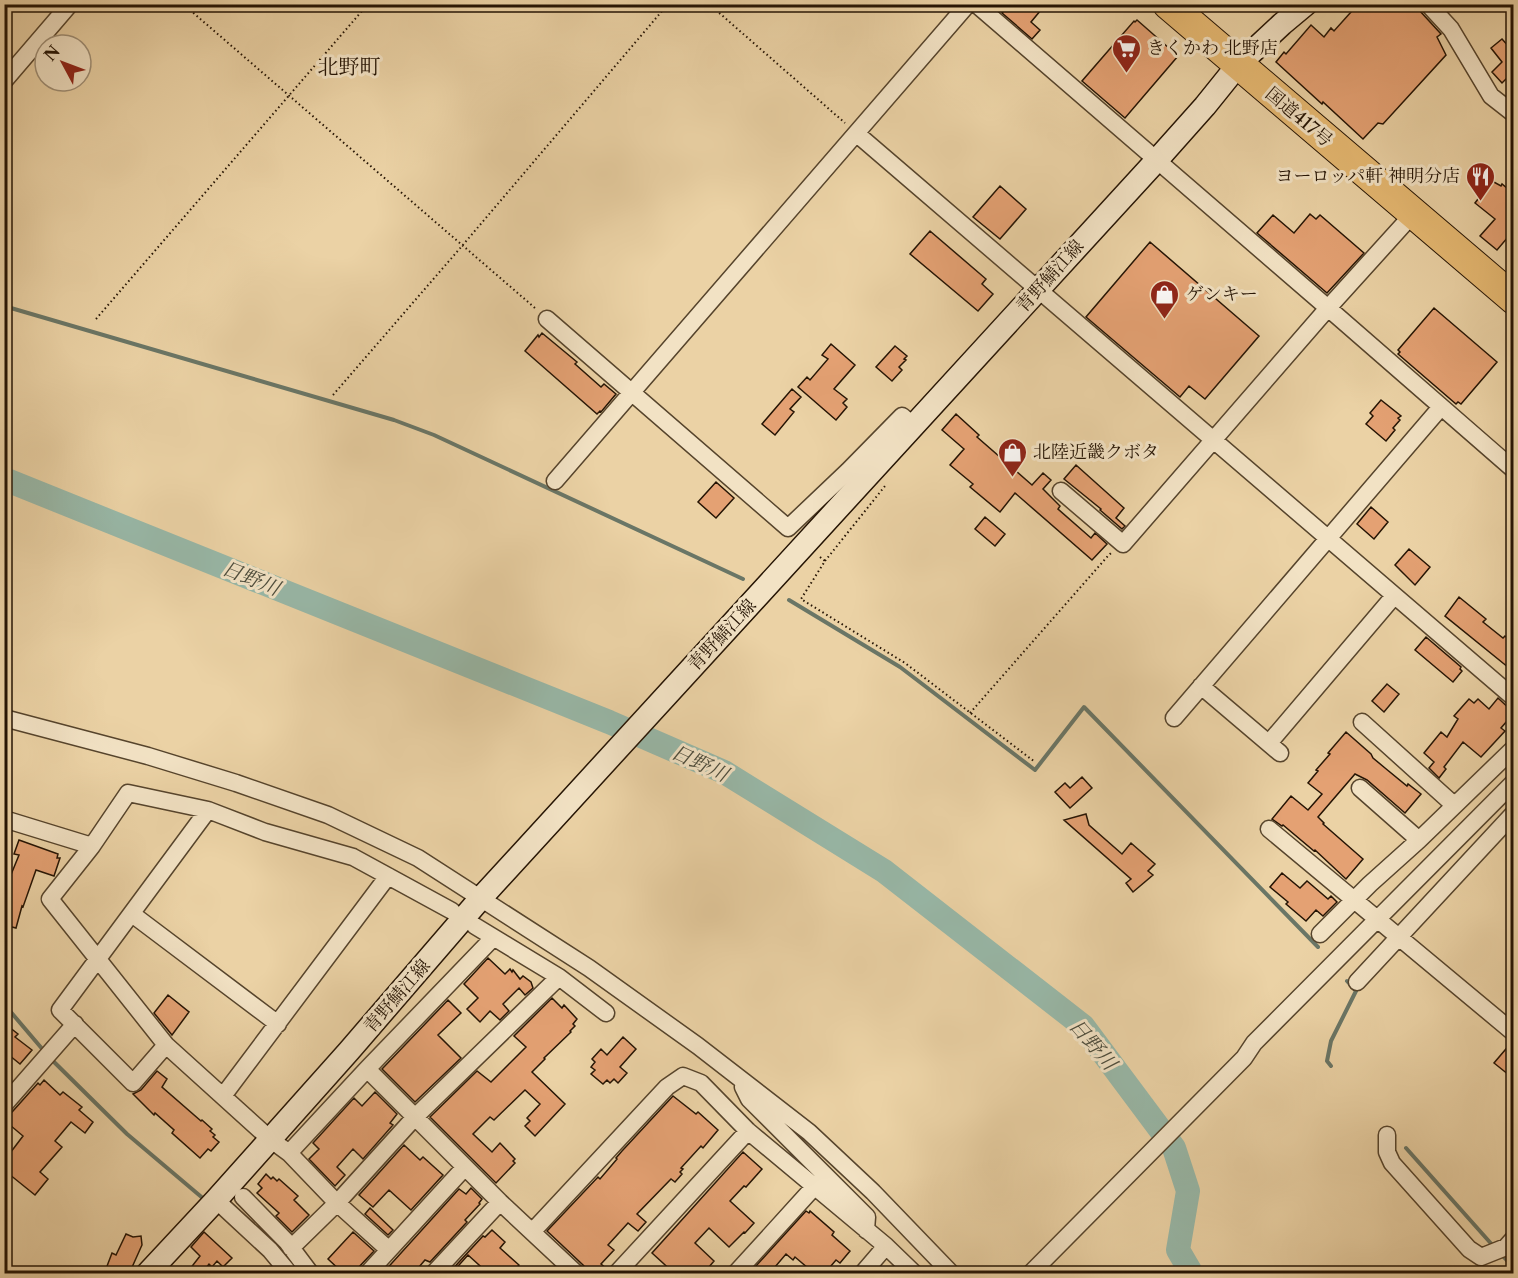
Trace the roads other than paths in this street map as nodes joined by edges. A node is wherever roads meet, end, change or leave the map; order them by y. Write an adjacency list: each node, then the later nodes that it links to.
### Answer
1 (70, 4): 8 (street)
2 (968, 4): 10 (street)
3 (976, 4): 11 (street)
4 (1168, 4): 7 (highway, 国道417号)
5 (1305, 4): 7 (main road, 青野鯖江線)
6 (1428, 4): 9 (street)
7 (1238, 65): 11 (main road, 青野鯖江線); 12 (highway, 国道417号)
8 (4, 81)
9 (1514, 114)
10 (856, 134): 13 (street); 17 (street)
11 (1156, 161): 13 (main road, 青野鯖江線); 15 (street)
12 (1413, 214): 14 (highway, 国道417号); 15 (street)
13 (1039, 289): 19 (main road, 青野鯖江線); 20 (street)
14 (1514, 299)
15 (1328, 308): 18 (street); 20 (street)
16 (547, 319): 17 (street)
17 (632, 392): 19 (street); 22 (street)
18 (1441, 407): 21 (street); 24 (street)
19 (914, 426): 42 (main road, 青野鯖江線)
20 (1214, 440): 23 (street); 24 (street)
21 (1514, 470)
22 (555, 481)
23 (1060, 491)
24 (1328, 538): 25 (street); 26 (street)
25 (1394, 596): 26 (street); 27 (street)
26 (1202, 686): 29 (street)
27 (1514, 698)
28 (4, 718): 42 (street)
29 (1174, 718)
30 (1362, 722): 34 (street)
31 (1514, 748): 34 (street)
32 (1514, 782): 46 (street)
33 (1360, 788): 39 (street)
34 (1454, 805): 39 (street)
35 (208, 810): 40 (street); 41 (street); 45 (street)
36 (1514, 813): 49 (street)
37 (4, 819): 40 (street)
38 (1269, 828): 43 (street)
39 (1419, 840): 43 (street)
40 (92, 846): 51 (street)
41 (388, 876): 44 (street); 56 (street)
42 (484, 895): 60 (street); 66 (main road, 青野鯖江線)
43 (1354, 900): 46 (street); 48 (street)
44 (452, 911)
45 (132, 914): 51 (street); 56 (street)
46 (1377, 919): 49 (street); 91 (street)
47 (475, 926): 50 (street)
48 (1320, 934)
49 (1400, 937): 53 (street); 57 (street)
50 (493, 938): 52 (street); 59 (street)
51 (97, 960): 55 (street); 58 (street)
52 (559, 977): 54 (street); 63 (street)
53 (1357, 982)
54 (606, 1013)
55 (75, 1024): 58 (street); 62 (street)
56 (278, 1024): 61 (street)
57 (1514, 1033)
58 (166, 1045): 61 (street)
59 (367, 1069): 63 (street); 67 (street)
60 (736, 1076): 74 (street); 90 (street)
61 (223, 1096): 66 (street)
62 (4, 1105)
63 (415, 1117): 68 (street); 73 (street)
64 (748, 1131): 69 (street); 75 (street); 86 (street)
65 (1387, 1135): 76 (street)
66 (270, 1139): 67 (street); 71 (main road, 青野鯖江線)
67 (289, 1153): 73 (street)
68 (465, 1167): 72 (street); 79 (street)
69 (814, 1187): 74 (street); 87 (street)
70 (243, 1197): 78 (street)
71 (216, 1200): 80 (main road, 青野鯖江線); 81 (street)
72 (500, 1202): 75 (street); 84 (street)
73 (337, 1203): 78 (street); 79 (street)
74 (866, 1230): 77 (street)
75 (532, 1232): 85 (street)
76 (1514, 1238)
77 (886, 1246): 88 (street); 89 (street)
78 (291, 1248): 82 (street)
79 (389, 1250): 83 (street)
80 (147, 1274)
81 (290, 1274)
82 (311, 1274)
83 (367, 1274)
84 (433, 1274)
85 (577, 1274)
86 (616, 1274)
87 (735, 1274)
88 (862, 1274)
89 (915, 1274)
90 (952, 1274)
91 (1030, 1274)

